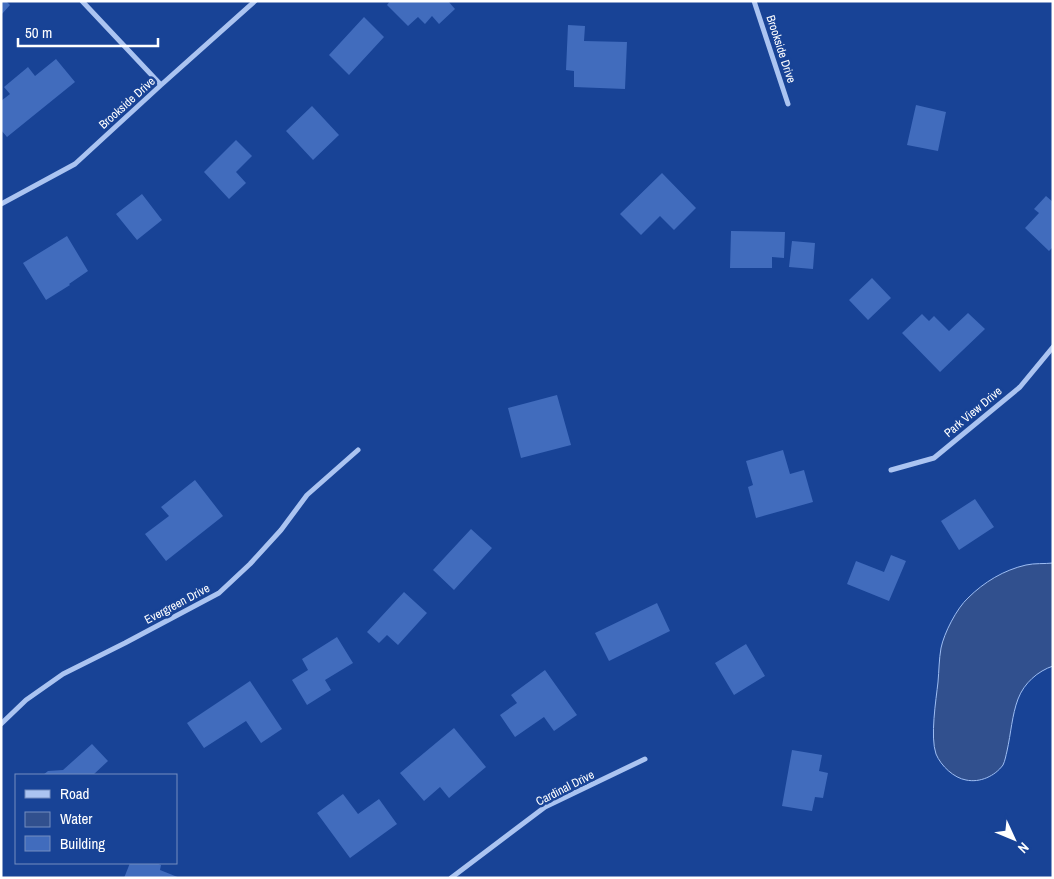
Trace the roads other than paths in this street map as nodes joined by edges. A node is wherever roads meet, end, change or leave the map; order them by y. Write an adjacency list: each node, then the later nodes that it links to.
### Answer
1 (82, 1): 4 (street)
2 (255, 1): 4 (street, Brookside Drive)
3 (754, 1): 5 (street, Brookside Drive)
4 (161, 85): 6 (street, Brookside Drive)
5 (788, 104)
6 (1, 204)
7 (1053, 347): 9 (street, Park View Drive)
8 (358, 450): 10 (street, Evergreen Drive)
9 (891, 470)
10 (1, 724)
11 (645, 759): 12 (street, Cardinal Drive)
12 (451, 878)

